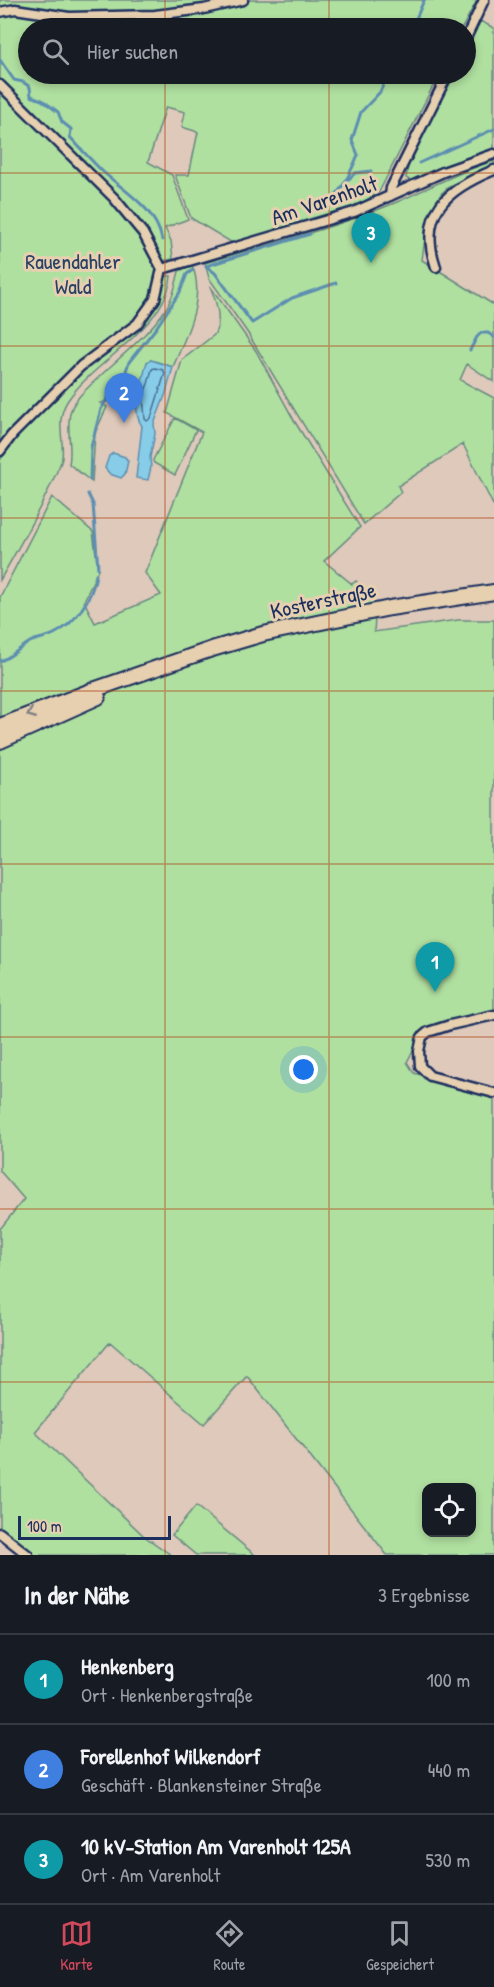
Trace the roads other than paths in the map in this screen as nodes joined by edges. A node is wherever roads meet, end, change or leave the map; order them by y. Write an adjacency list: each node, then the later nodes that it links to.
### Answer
1 (243, 0): 3 (street)
2 (484, 0): 4 (street)
3 (0, 12)
4 (475, 18)
5 (443, 84): 9 (street)
6 (0, 85): 11 (street)
7 (494, 154): 9 (street, Am Varenholt)
8 (494, 170): 10 (street)
9 (390, 196): 11 (street, Am Varenholt)
10 (436, 267)
11 (162, 269): 12 (street)
12 (0, 451)
13 (494, 592): 14 (main road, Kosterstraße)
14 (165, 666): 15 (main road, Kosterstraße, one-way to 15); 16 (main road, Kosterstraße)
15 (0, 726)
16 (0, 741)
17 (494, 1015): 18 (street)
18 (494, 1093)
19 (0, 1533): 20 (street)
20 (28, 1555)

